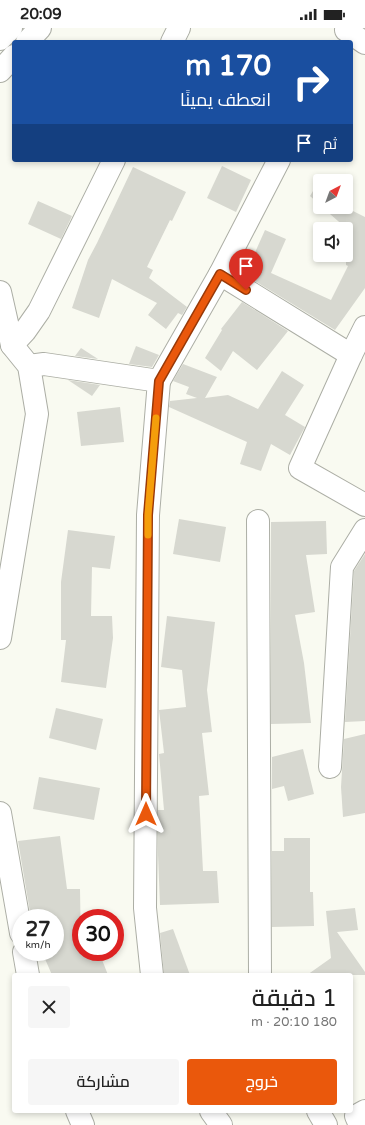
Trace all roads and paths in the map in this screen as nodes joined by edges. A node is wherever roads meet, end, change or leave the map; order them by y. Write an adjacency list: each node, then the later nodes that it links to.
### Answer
1 (10, 28): 5 (street)
2 (40, 28): 6 (street)
3 (179, 28): 7 (street)
4 (344, 33): 8 (street)
5 (0, 39)
6 (29, 40)
7 (173, 40)
8 (365, 43)
9 (12, 58): 10 (street)
10 (0, 71)
11 (113, 162): 16 (street)
12 (278, 162): 13 (street)
13 (220, 274): 17 (street); 19 (street)
14 (0, 292): 16 (street)
15 (365, 327): 17 (street)
16 (12, 345): 18 (street)
17 (351, 355): 20 (street)
18 (29, 366): 19 (street); 23 (street)
19 (159, 381): 29 (street)
20 (365, 505)
21 (258, 521): 30 (street)
22 (365, 530): 24 (street)
23 (0, 638)
24 (330, 767)
25 (0, 813): 26 (street)
26 (17, 909)
27 (26, 961): 28 (street)
28 (28, 973)
29 (152, 973)
30 (260, 973)
31 (365, 1111): 38 (street)
32 (78, 1113): 35 (street)
33 (212, 1113): 36 (street)
34 (319, 1113): 37 (street)
35 (83, 1125)
36 (221, 1125)
37 (326, 1125)
38 (360, 1125)

